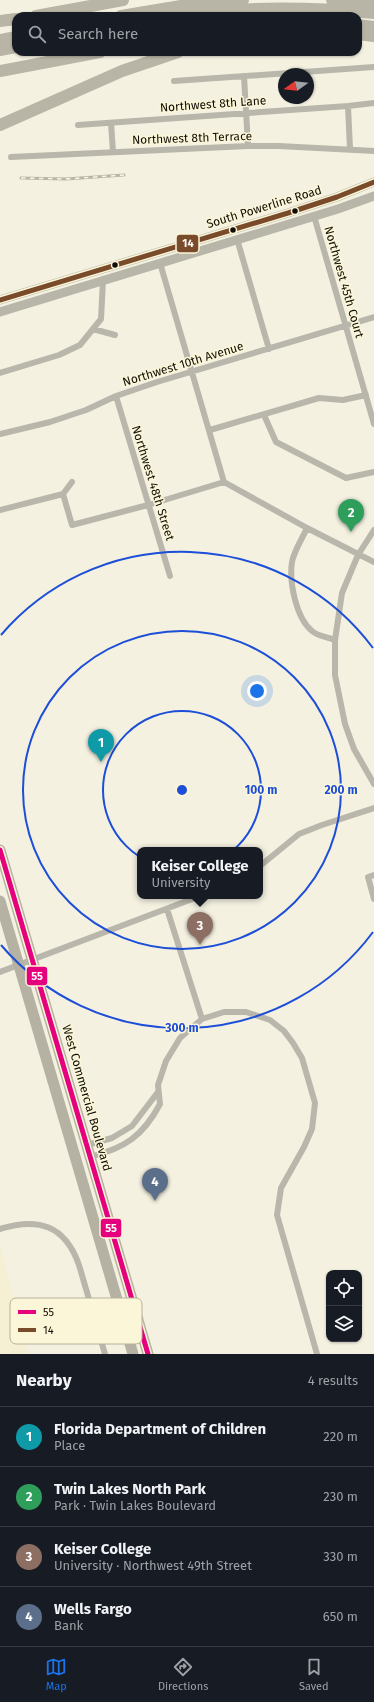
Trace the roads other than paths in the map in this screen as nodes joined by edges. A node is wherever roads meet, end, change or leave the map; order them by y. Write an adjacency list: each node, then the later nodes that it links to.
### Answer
1 (123, 0): 5 (highway)
2 (243, 0): 6 (highway)
3 (332, 0): 4 (highway)
4 (374, 4)
5 (58, 12)
6 (145, 12)
7 (211, 12): 8 (highway)
8 (360, 12)
9 (362, 12): 10 (highway)
10 (374, 13)
11 (12, 20): 12 (highway)
12 (0, 22)
13 (362, 26): 14 (highway)
14 (374, 27)
15 (362, 34): 16 (highway)
16 (374, 36)
17 (12, 38): 18 (highway)
18 (0, 40)
19 (12, 48): 20 (highway)
20 (0, 50)
21 (52, 56): 25 (highway)
22 (56, 56): 27 (highway)
23 (58, 56): 29 (highway)
24 (166, 56): 35 (highway)
25 (0, 63)
26 (374, 67): 28 (street)
27 (0, 71)
28 (244, 76): 30 (street); 33 (street)
29 (0, 79)
30 (174, 81)
31 (374, 103): 32 (street, Northwest 8th Lane)
32 (348, 106): 33 (street, Northwest 8th Lane); 38 (street)
33 (246, 113): 34 (street, Northwest 8th Lane); 37 (street)
34 (111, 123): 36 (street, Northwest 8th Lane); 40 (street)
35 (0, 125)
36 (78, 125)
37 (248, 146): 38 (street, Northwest 8th Terrace); 40 (street, Northwest 8th Terrace)
38 (350, 149): 39 (street, Northwest 8th Terrace)
39 (374, 151)
40 (113, 152): 41 (street, Northwest 8th Terrace)
41 (11, 157)
42 (374, 182): 45 (main road, South Powerline Road)
43 (374, 196): 44 (main road, South Powerline Road)
44 (314, 216): 47 (main road, South Powerline Road); 55 (street, Northwest 45th Court)
45 (246, 226): 46 (main road, South Powerline Road); 47 (main road)
46 (235, 229): 48 (main road); 50 (main road, South Powerline Road)
47 (237, 239): 48 (main road, South Powerline Road); 58 (street)
48 (222, 243): 49 (main road, South Powerline Road)
49 (160, 263): 51 (main road, South Powerline Road); 59 (street)
50 (104, 268): 51 (main road); 52 (main road, South Powerline Road)
51 (103, 280): 53 (main road, South Powerline Road); 56 (street)
52 (0, 300)
53 (0, 312)
54 (374, 317): 55 (street, Northwest 10th Avenue)
55 (346, 325): 58 (street, Northwest 10th Avenue); 61 (street, Northwest 45th Court)
56 (93, 329): 57 (street); 60 (street)
57 (115, 335)
58 (269, 349): 59 (street, Northwest 10th Avenue)
59 (191, 372): 62 (street, Northwest 10th Avenue); 65 (street)
60 (0, 373)
61 (366, 395): 63 (street); 64 (street, Northwest 45th Court)
62 (116, 396): 66 (street, Northwest 10th Avenue); 71 (street, Northwest 48th Street)
63 (264, 415): 65 (street); 67 (street)
64 (374, 424)
65 (210, 430): 69 (street)
66 (0, 434)
67 (374, 472)
68 (72, 482): 70 (street)
69 (224, 482): 71 (street); 73 (street)
70 (62, 494): 71 (street); 72 (street)
71 (148, 505): 77 (street, Northwest 48th Street)
72 (0, 510)
73 (306, 528): 75 (street); 78 (street)
74 (374, 530): 75 (street)
75 (358, 555): 76 (street); 78 (street)
76 (374, 562)
77 (170, 576)
78 (335, 640): 79 (street)
79 (374, 784)
80 (374, 808): 82 (street)
81 (0, 850): 88 (highway, West Commercial Boulevard)
82 (263, 864)
83 (371, 876): 85 (street)
84 (192, 899): 87 (street)
85 (374, 899)
86 (0, 901): 89 (highway)
87 (167, 909): 88 (street); 91 (street)
88 (32, 959): 89 (street); 94 (highway, West Commercial Boulevard)
89 (19, 965): 90 (street); 92 (highway)
90 (0, 972)
91 (202, 1019): 93 (street); 110 (street)
92 (51, 1077): 95 (highway); 96 (highway)
93 (158, 1092): 94 (street); 96 (street)
94 (87, 1145): 96 (highway, West Commercial Boulevard)
95 (74, 1154): 98 (highway); 99 (highway)
96 (90, 1157): 99 (highway, West Commercial Boulevard)
97 (0, 1228): 100 (street)
98 (97, 1231): 101 (highway); 102 (highway)
99 (117, 1248): 103 (highway, West Commercial Boulevard)
100 (89, 1298)
101 (117, 1298)
102 (125, 1298)
103 (132, 1298)
104 (142, 1333): 109 (highway, West Commercial Boulevard)
105 (102, 1344): 107 (street)
106 (130, 1344): 108 (highway)
107 (105, 1354)
108 (133, 1354)
109 (148, 1354)
110 (317, 1354)

